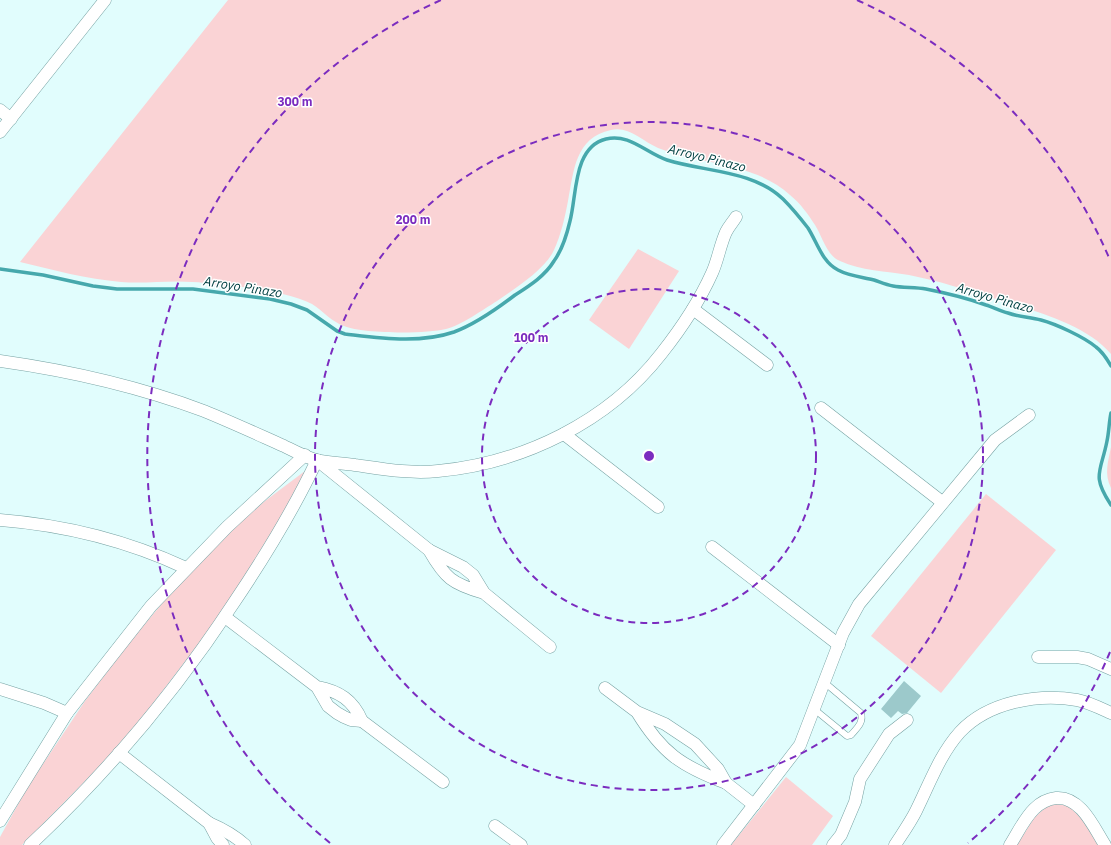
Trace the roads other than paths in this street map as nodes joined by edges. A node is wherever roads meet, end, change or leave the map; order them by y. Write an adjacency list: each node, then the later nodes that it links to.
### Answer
1 (105, 0): 3 (street)
2 (0, 110): 3 (street)
3 (11, 119): 4 (street)
4 (0, 132)
5 (736, 217): 6 (street)
6 (693, 309): 8 (street); 11 (street)
7 (0, 360): 12 (street)
8 (767, 365)
9 (821, 408): 13 (street)
10 (1029, 415): 13 (street)
11 (564, 434): 12 (street); 14 (street)
12 (311, 458): 17 (street); 18 (street); 20 (street)
13 (942, 502): 21 (street)
14 (658, 507)
15 (0, 520): 18 (street)
16 (712, 546): 21 (street)
17 (429, 550): 19 (street); 19 (street)
18 (186, 568): 31 (street)
19 (484, 593): 22 (street)
20 (225, 617): 26 (street); 35 (street)
21 (838, 644): 25 (street)
22 (550, 647)
23 (1038, 657): 24 (street)
24 (1111, 669)
25 (824, 682): 29 (street); 29 (lane)
26 (317, 687): 34 (street); 34 (street)
27 (0, 688): 31 (street)
28 (605, 688): 30 (street)
29 (814, 709): 38 (street)
30 (637, 712): 37 (street); 37 (street)
31 (67, 713): 39 (street)
32 (1111, 713): 48 (street)
33 (906, 720): 47 (street)
34 (362, 721): 36 (street)
35 (119, 753): 40 (street); 42 (street)
36 (443, 782)
37 (726, 783): 38 (street)
38 (754, 805): 46 (street)
39 (0, 821)
40 (209, 824): 43 (street); 44 (street)
41 (495, 826): 45 (street)
42 (30, 845)
43 (223, 845)
44 (245, 845)
45 (521, 845)
46 (723, 845)
47 (834, 845)
48 (895, 845)
49 (1010, 845): 50 (street)
50 (1105, 845)

